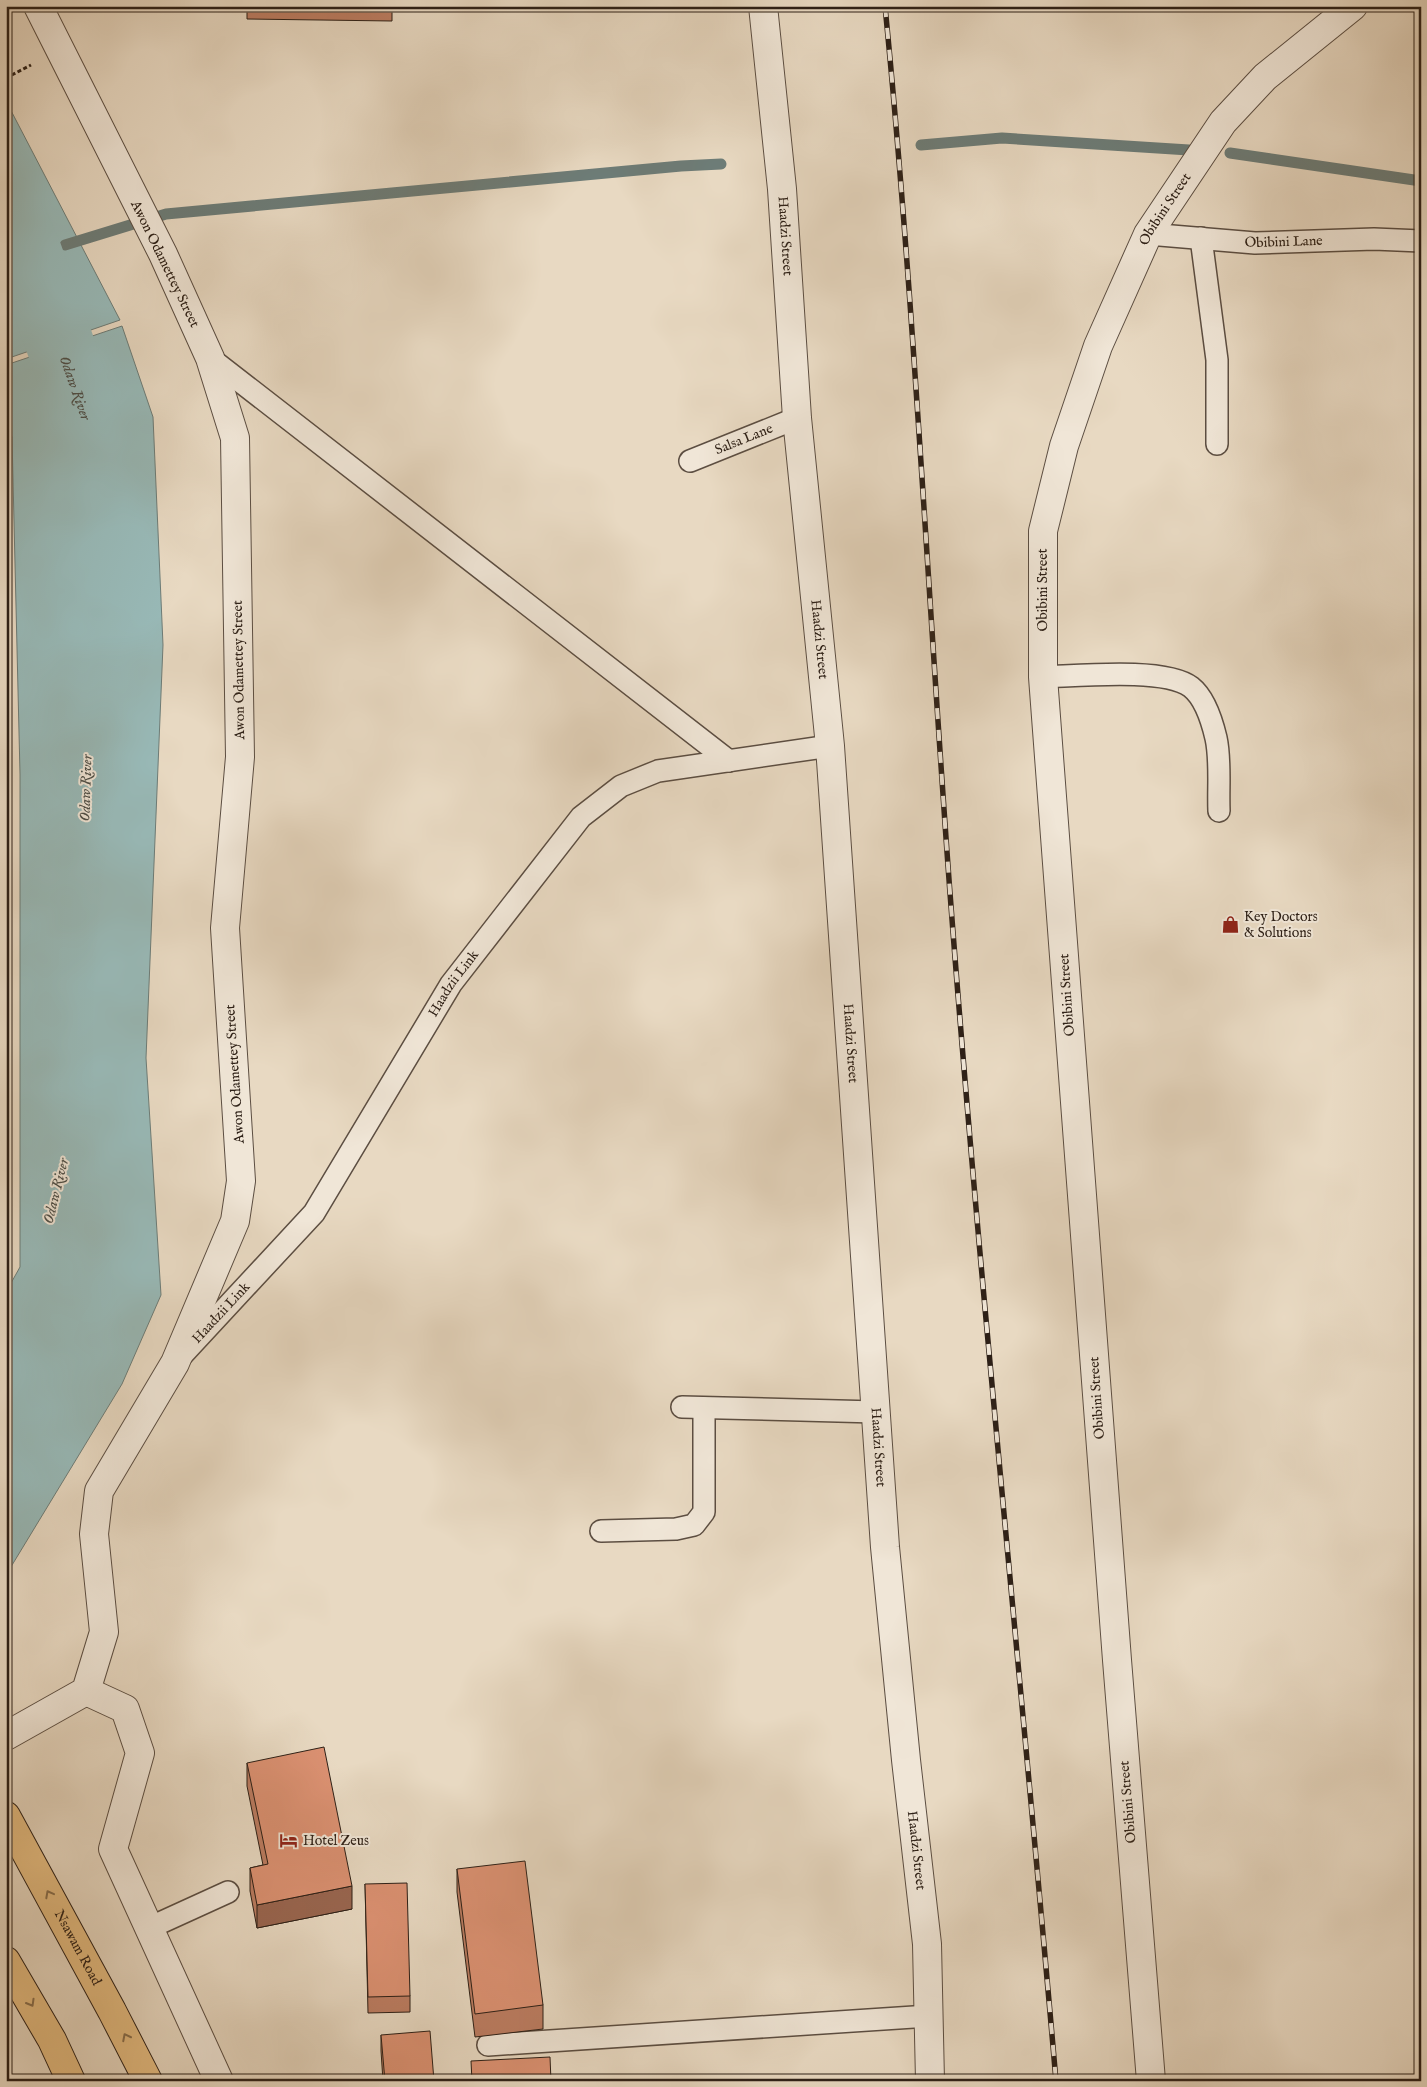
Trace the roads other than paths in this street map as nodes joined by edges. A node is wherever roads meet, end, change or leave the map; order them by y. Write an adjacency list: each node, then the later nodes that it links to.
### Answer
1 (38, 6): 7 (street, Awon Odamettey Street)
2 (763, 6): 8 (street, Haadzi Street)
3 (1353, 6): 4 (street, Obibini Street)
4 (1148, 234): 5 (lane, Obibini Lane); 11 (street, Obibini Street)
5 (1201, 238): 6 (lane, Obibini Lane); 9 (lane)
6 (1421, 241)
7 (210, 358): 13 (lane); 15 (street, Awon Odamettey Street)
8 (797, 418): 10 (lane, Salsa Lane); 12 (street, Haadzi Street)
9 (1217, 444)
10 (690, 461)
11 (1043, 677): 14 (lane); 32 (street, Obibini Street)
12 (830, 746): 13 (lane, Haadzii Link); 18 (street, Haadzi Street)
13 (729, 760): 15 (lane, Haadzii Link)
14 (1219, 811)
15 (175, 1363): 20 (street, Awon Odamettey Street)
16 (682, 1407): 17 (lane)
17 (704, 1408): 18 (lane); 19 (lane)
18 (876, 1412): 26 (street, Haadzi Street)
19 (601, 1531)
20 (86, 1692): 21 (street); 24 (street)
21 (6, 1736)
22 (6, 1816): 29 (highway, Nsawam Road, one-way to 22)
23 (228, 1892): 24 (lane)
24 (149, 1928): 30 (street)
25 (6, 1961): 28 (highway, one-way to 28)
26 (929, 2016): 27 (lane); 31 (street, Haadzi Street)
27 (488, 2044)
28 (72, 2081)
29 (148, 2081)
30 (219, 2081)
31 (930, 2081)
32 (1151, 2081)

